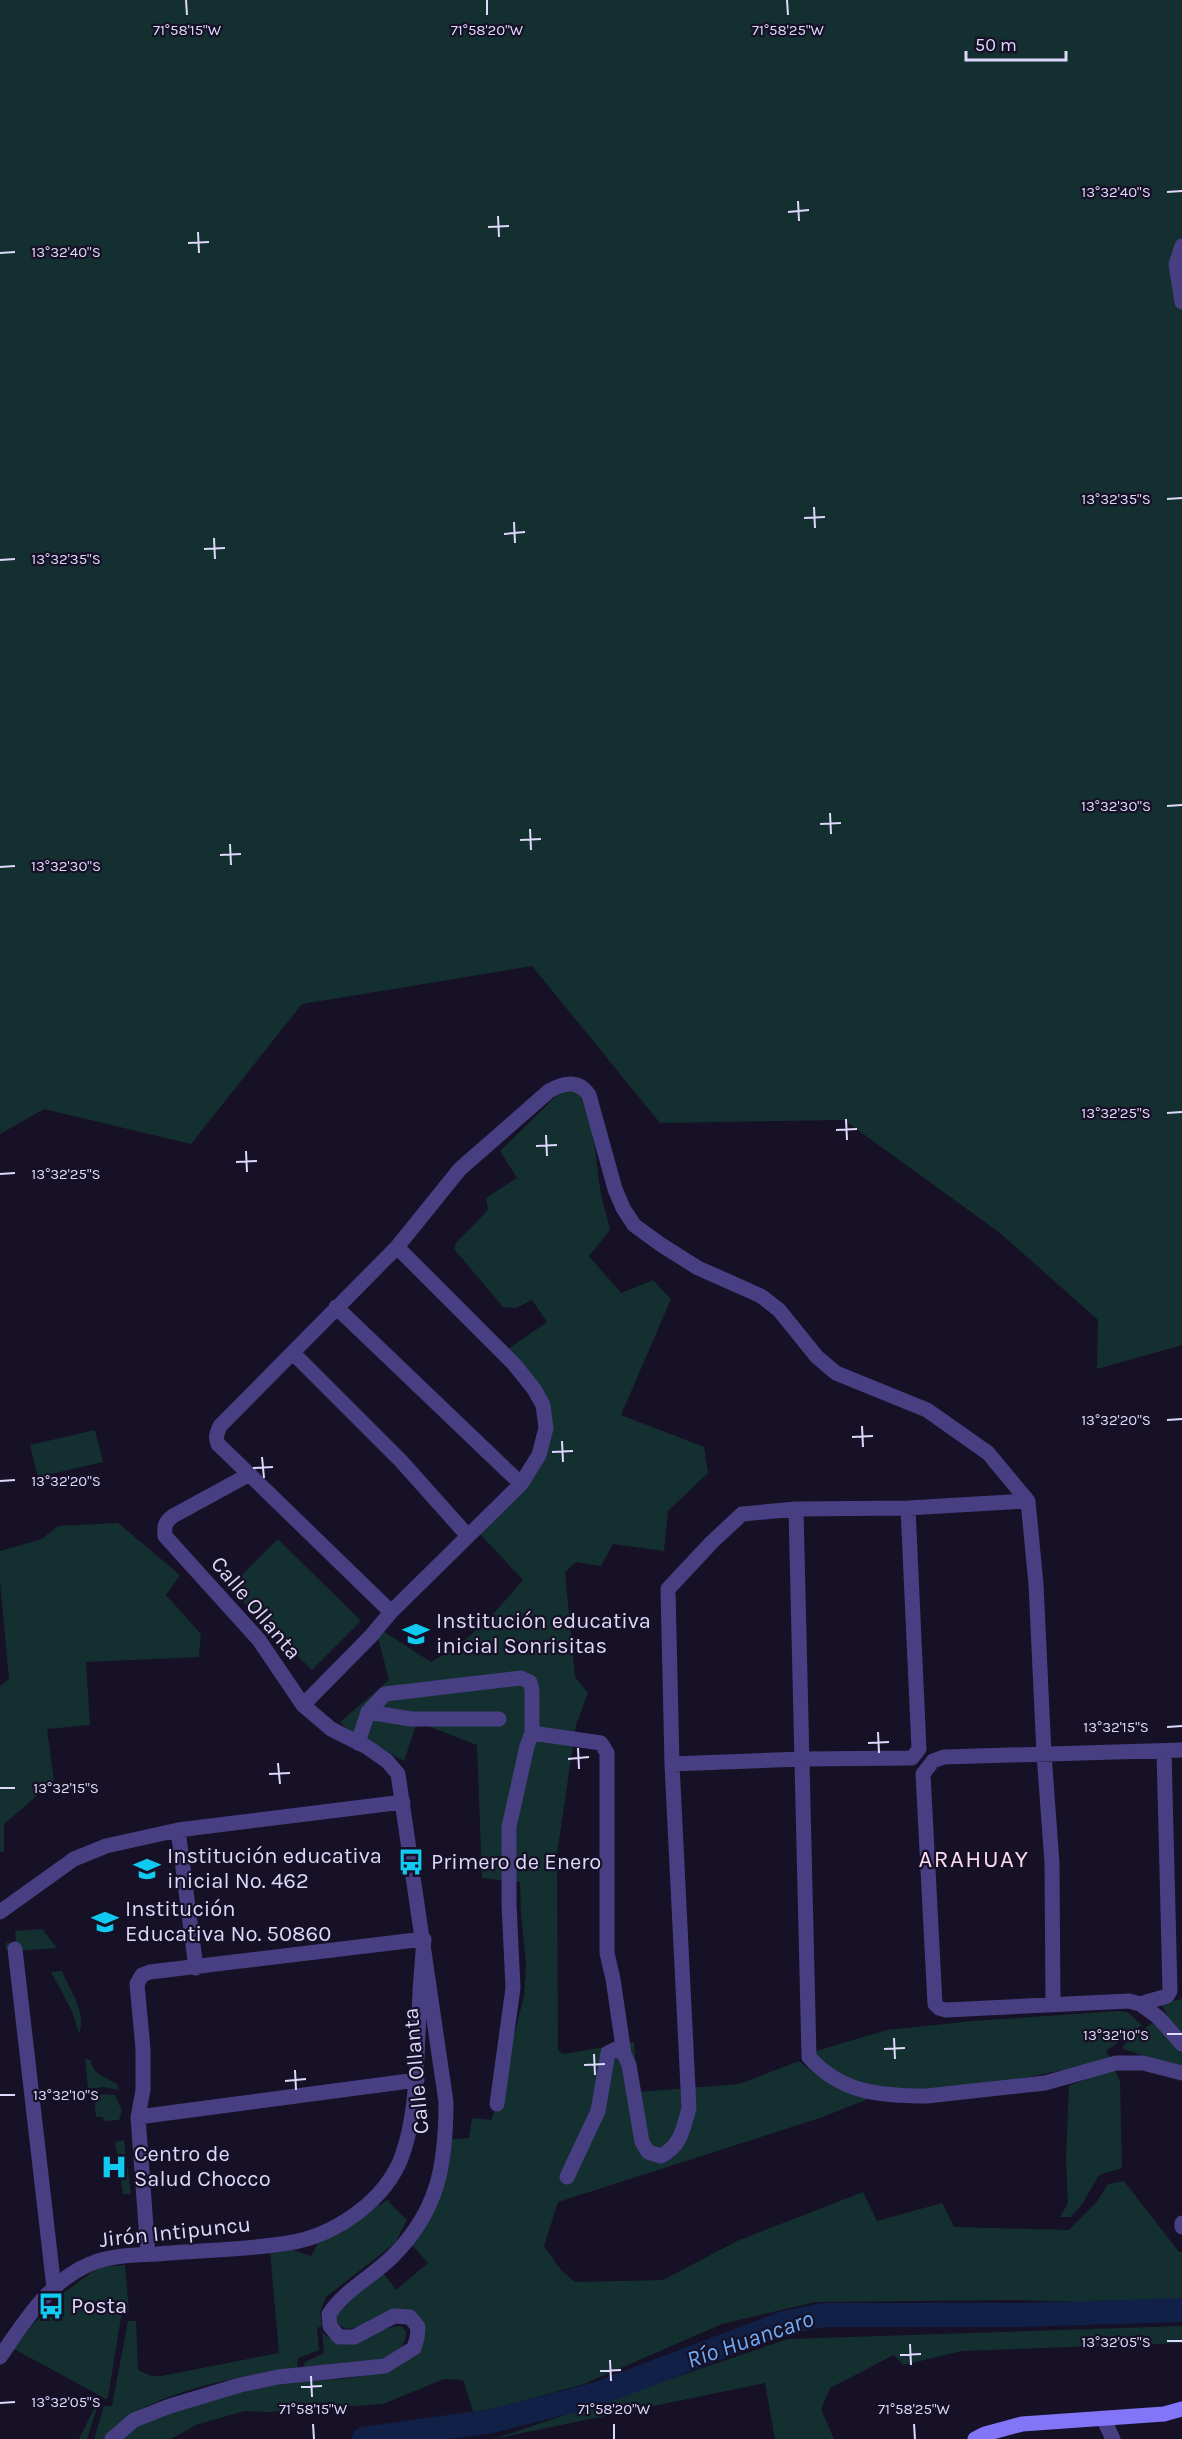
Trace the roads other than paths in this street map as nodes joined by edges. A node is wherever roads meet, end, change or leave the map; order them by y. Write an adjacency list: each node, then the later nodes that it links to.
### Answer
1 (1182, 246): 2 (street)
2 (1182, 302)
3 (397, 1247): 4 (street); 7 (street); 8 (street)
4 (336, 1307): 5 (street); 7 (street)
5 (293, 1353): 6 (street); 11 (street)
6 (250, 1474): 12 (street); 13 (street, Calle Ollanta)
7 (521, 1484): 11 (street)
8 (1028, 1501): 9 (street); 20 (street)
9 (908, 1508): 10 (street); 21 (street)
10 (796, 1509): 21 (street); 22 (street)
11 (468, 1536): 12 (street)
12 (391, 1612): 13 (street)
13 (303, 1705): 17 (street, Calle Ollanta)
14 (368, 1712): 15 (street); 16 (street); 17 (street)
15 (499, 1719)
16 (532, 1733): 32 (street); 35 (street)
17 (358, 1743): 23 (street, Calle Ollanta)
18 (1182, 1750): 19 (street)
19 (1164, 1751): 20 (street); 30 (street)
20 (1044, 1754): 29 (street); 29 (street)
21 (802, 1758): 22 (street); 33 (street)
22 (672, 1764): 32 (street)
23 (403, 1802): 24 (street); 26 (street, Calle Ollanta)
24 (178, 1830): 25 (street); 28 (street)
25 (0, 1912)
26 (424, 1940): 28 (street); 34 (street, Jirón Intipuncu); 44 (street, Calle Ollanta)
27 (15, 1949): 39 (street)
28 (196, 1968): 36 (street)
29 (1053, 2004): 30 (street)
30 (1140, 2004): 31 (street)
31 (1182, 2044)
32 (624, 2054): 37 (street)
33 (1182, 2073)
34 (417, 2080): 36 (street); 38 (street, Jirón Intipuncu)
35 (497, 2104)
36 (138, 2117): 38 (street)
37 (567, 2177)
38 (148, 2254): 39 (street, Jirón Intipuncu)
39 (54, 2288): 40 (street, Jirón Intipuncu)
40 (0, 2357)
41 (1182, 2409): 42 (street)
42 (1103, 2418): 43 (street); 45 (street)
43 (982, 2437)
44 (112, 2439)
45 (1113, 2439)

